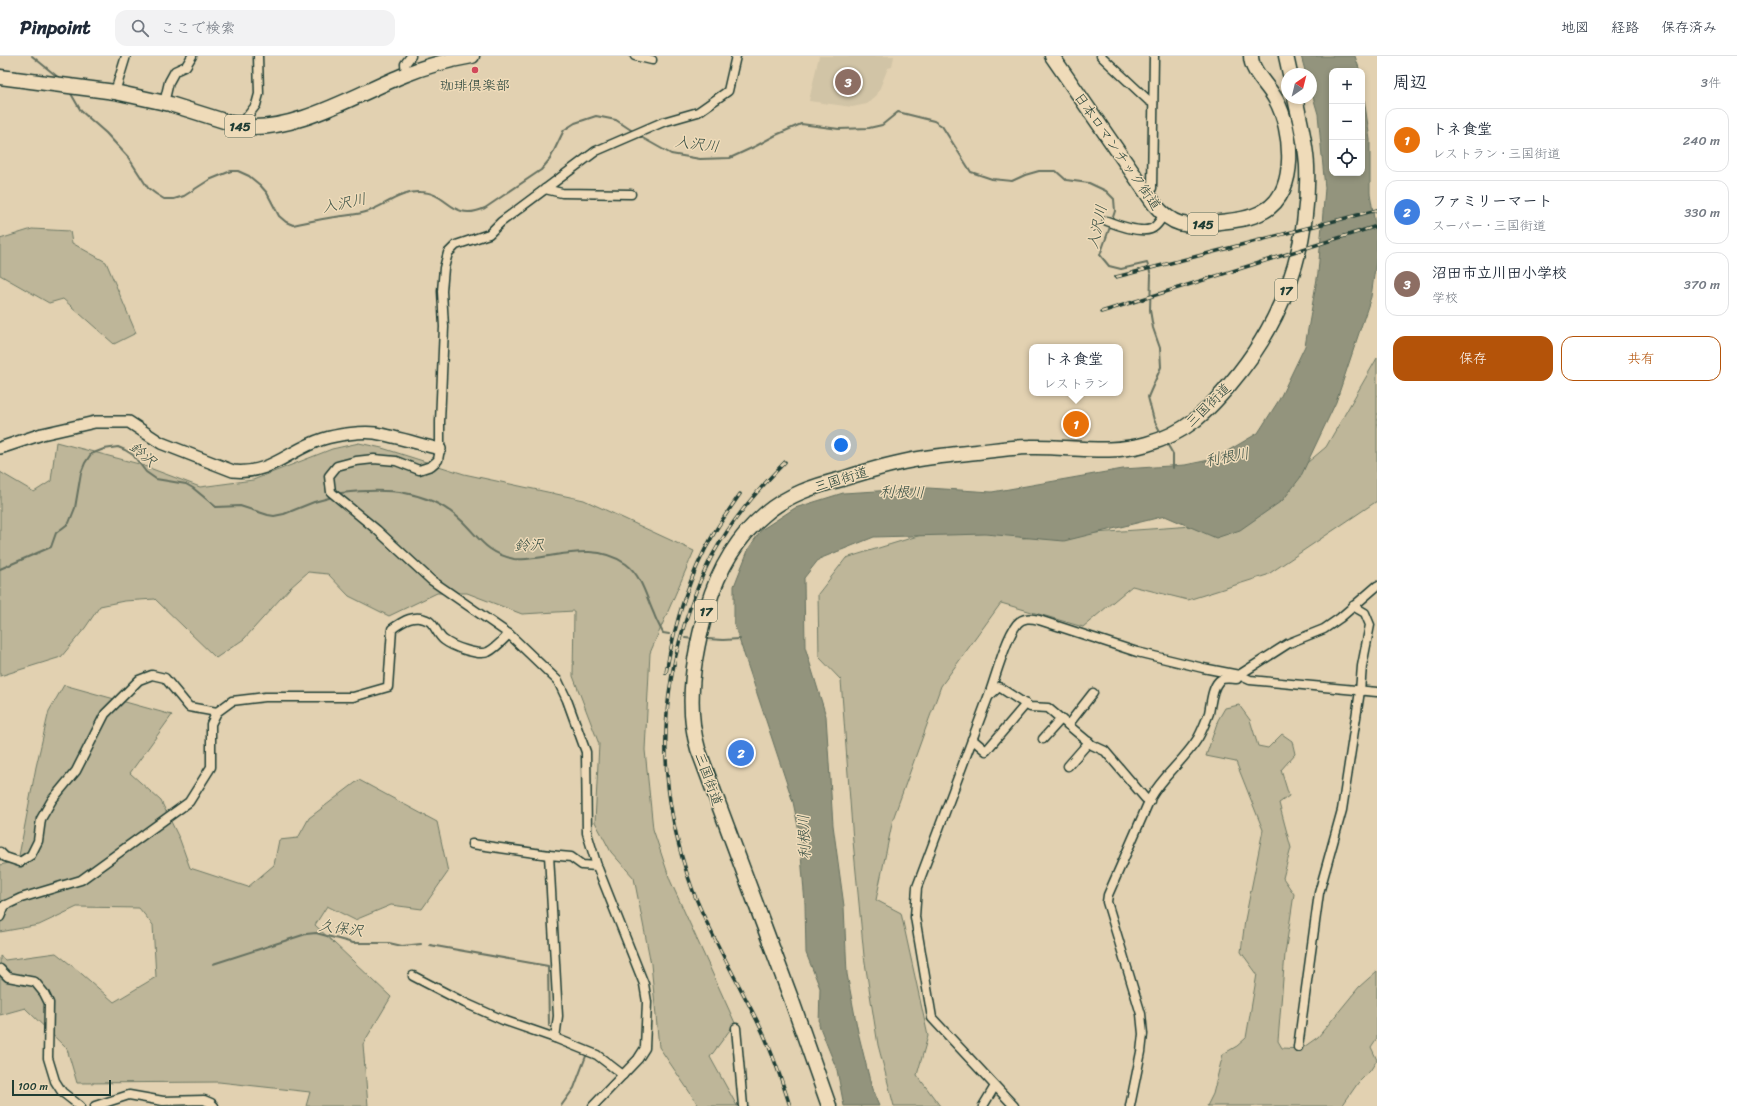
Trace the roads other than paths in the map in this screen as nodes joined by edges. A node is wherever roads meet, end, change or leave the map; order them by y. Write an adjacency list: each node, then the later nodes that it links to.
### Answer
1 (126, 56): 17 (street)
2 (192, 56): 18 (street)
3 (258, 56): 21 (street)
4 (411, 56): 15 (street)
5 (472, 56): 15 (highway, 145)
6 (635, 56): 13 (street)
7 (736, 56): 22 (street)
8 (1052, 56): 24 (highway, 日本ロマンチック街道 / 145)
9 (1102, 56): 19 (street)
10 (1154, 56): 19 (street)
11 (1251, 56): 25 (highway, 日本ロマンチック街道 / 145)
12 (1286, 56): 14 (highway)
13 (652, 60)
14 (1289, 68)
15 (406, 74): 21 (highway, 145)
16 (0, 77): 17 (highway, 145)
17 (115, 92): 18 (highway, 145)
18 (164, 103): 21 (highway, 145)
19 (1153, 103): 24 (street)
20 (1296, 104): 64 (highway, 三国街道 / 17)
21 (240, 126)
22 (545, 189): 23 (street); 28 (street)
23 (631, 194)
24 (1148, 196): 25 (highway, 日本ロマンチック街道 / 145)
25 (1164, 215): 26 (street)
26 (1107, 221)
27 (0, 448): 28 (street)
28 (440, 449): 31 (street)
29 (1377, 586): 30 (street)
30 (1353, 606): 32 (street); 33 (street)
31 (509, 634): 38 (street); 49 (street)
32 (1239, 675): 33 (street); 36 (street); 45 (street)
33 (1360, 691): 35 (street); 56 (street)
34 (1093, 692): 40 (street)
35 (1377, 692)
36 (988, 697): 37 (street); 41 (street)
37 (1026, 704): 39 (street); 41 (street)
38 (218, 712): 47 (street); 50 (street)
39 (1061, 719): 40 (street); 42 (street)
40 (1068, 725): 43 (street)
41 (972, 739): 58 (street)
42 (1043, 739)
43 (1089, 742): 44 (street); 45 (street)
44 (1068, 766)
45 (1150, 801): 67 (street)
46 (472, 844): 48 (street)
47 (0, 852)
48 (550, 855): 49 (street); 55 (street)
49 (597, 866): 57 (street)
50 (3, 907): 51 (street)
51 (0, 918)
52 (0, 969): 59 (street)
53 (413, 976): 55 (street)
54 (736, 1028): 63 (street)
55 (555, 1038): 57 (street)
56 (1298, 1047)
57 (623, 1075): 62 (street)
58 (995, 1086): 65 (street); 66 (street)
59 (80, 1106)
60 (95, 1106): 61 (street)
61 (214, 1106)
62 (593, 1106)
63 (743, 1106)
64 (828, 1106)
65 (983, 1106)
66 (1014, 1106)
67 (1130, 1106)

